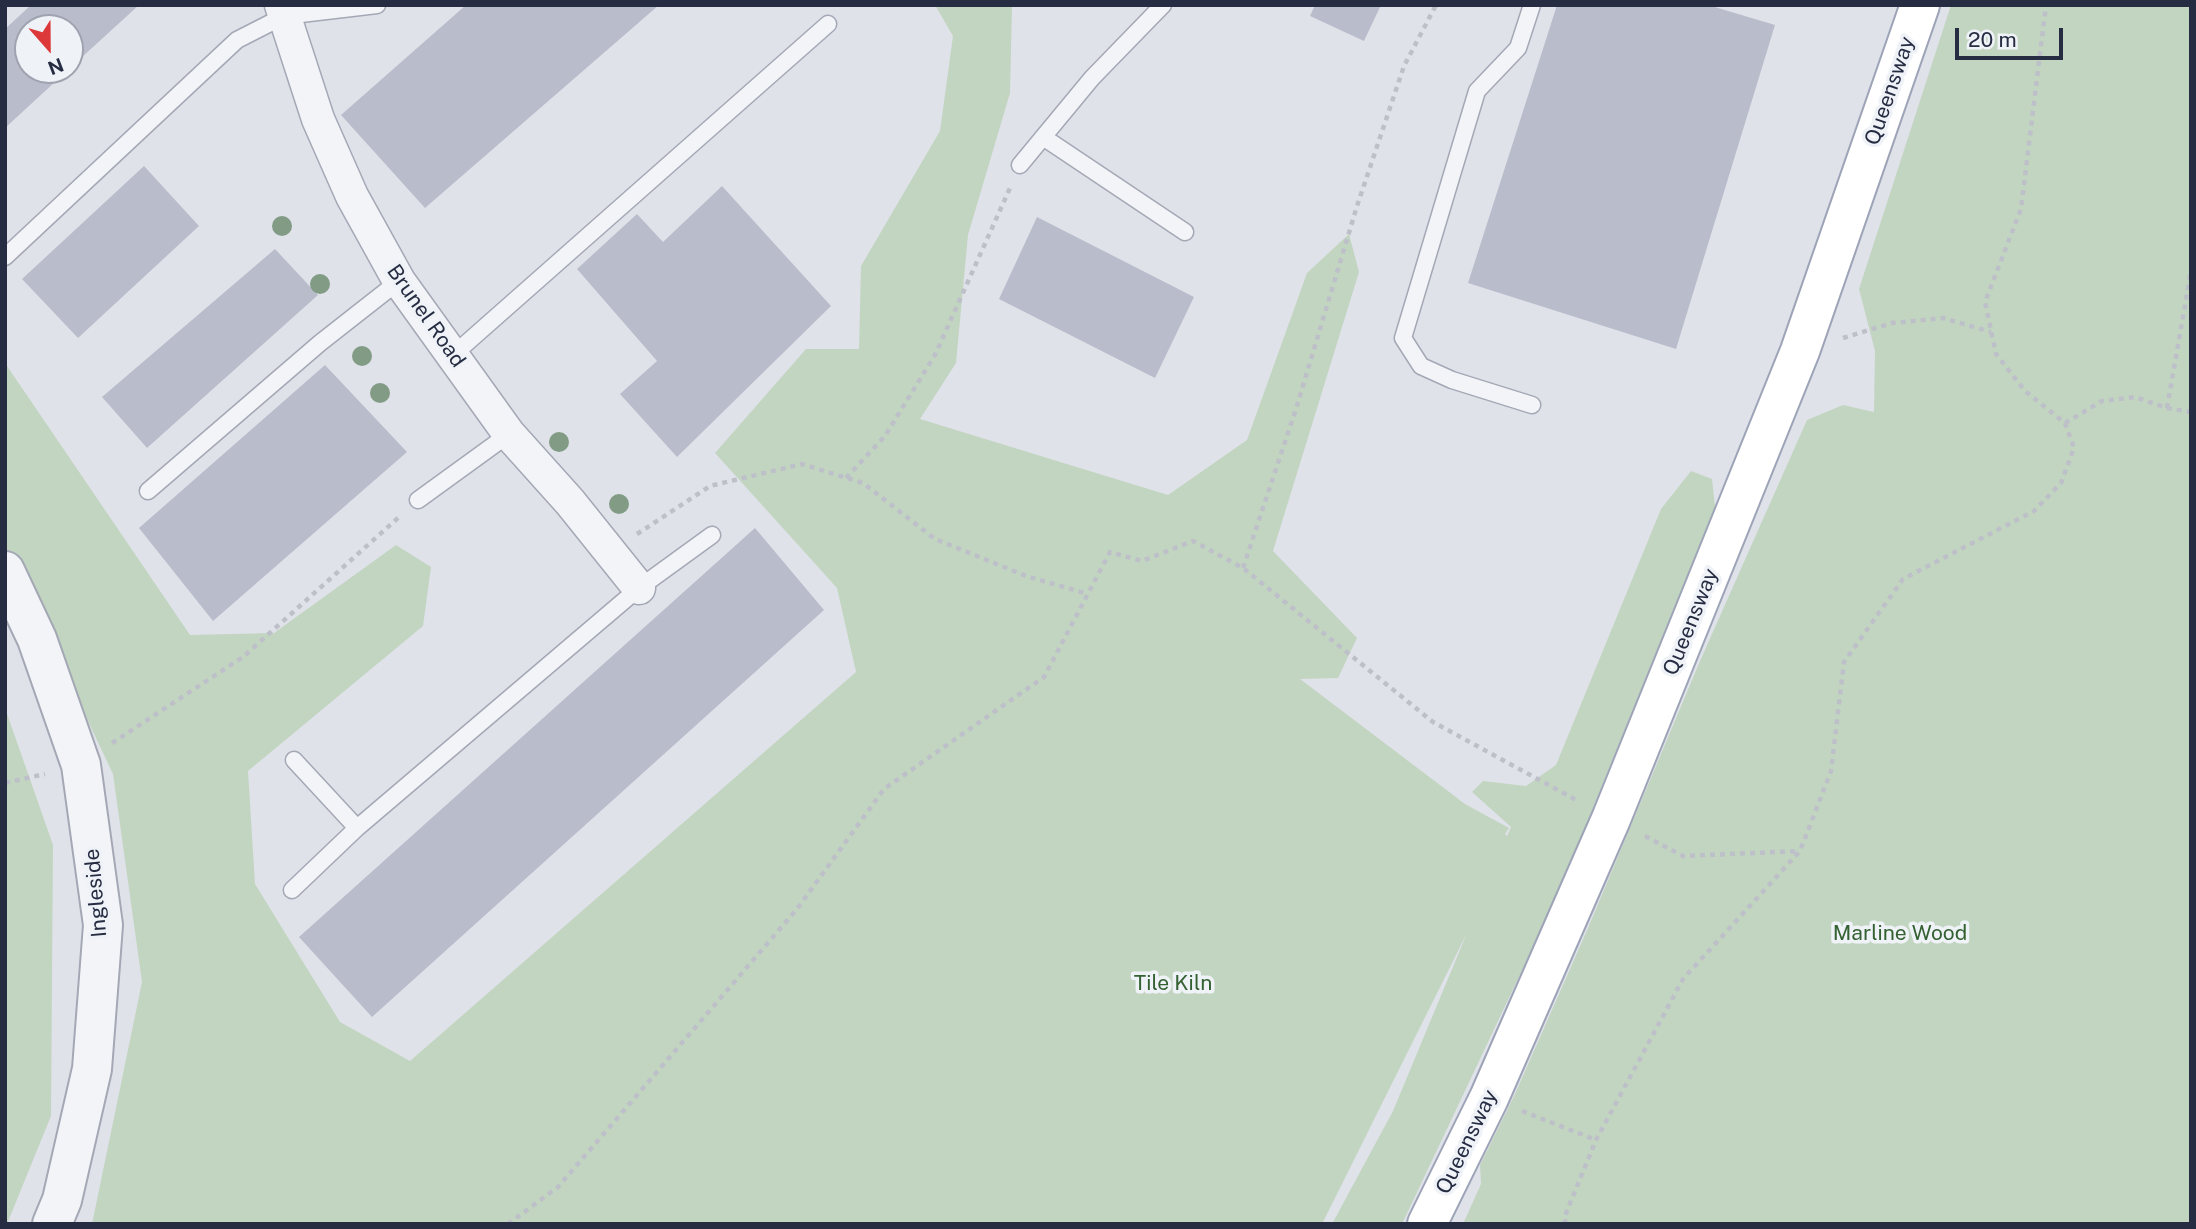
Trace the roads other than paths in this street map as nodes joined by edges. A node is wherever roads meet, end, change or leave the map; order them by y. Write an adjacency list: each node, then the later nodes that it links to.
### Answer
1 (377, 5): 5 (lane)
2 (1163, 5): 7 (lane)
3 (1532, 5): 13 (lane)
4 (1920, 5): 24 (main road, Queensway)
5 (282, 11): 10 (lane); 11 (street, Brunel Road)
6 (828, 24): 12 (lane)
7 (1043, 138): 8 (lane); 9 (lane)
8 (1020, 165)
9 (1185, 232)
10 (5, 257)
11 (399, 281): 12 (street, Brunel Road); 15 (lane)
12 (453, 355): 14 (street, Brunel Road)
13 (1532, 405)
14 (509, 434): 16 (lane); 19 (street, Brunel Road)
15 (148, 491)
16 (418, 500)
17 (712, 535): 19 (lane)
18 (5, 571): 23 (street, Ingleside)
19 (639, 588): 21 (lane)
20 (294, 760): 21 (lane)
21 (357, 828): 22 (lane)
22 (292, 890)
23 (52, 1224)
24 (1427, 1224)

